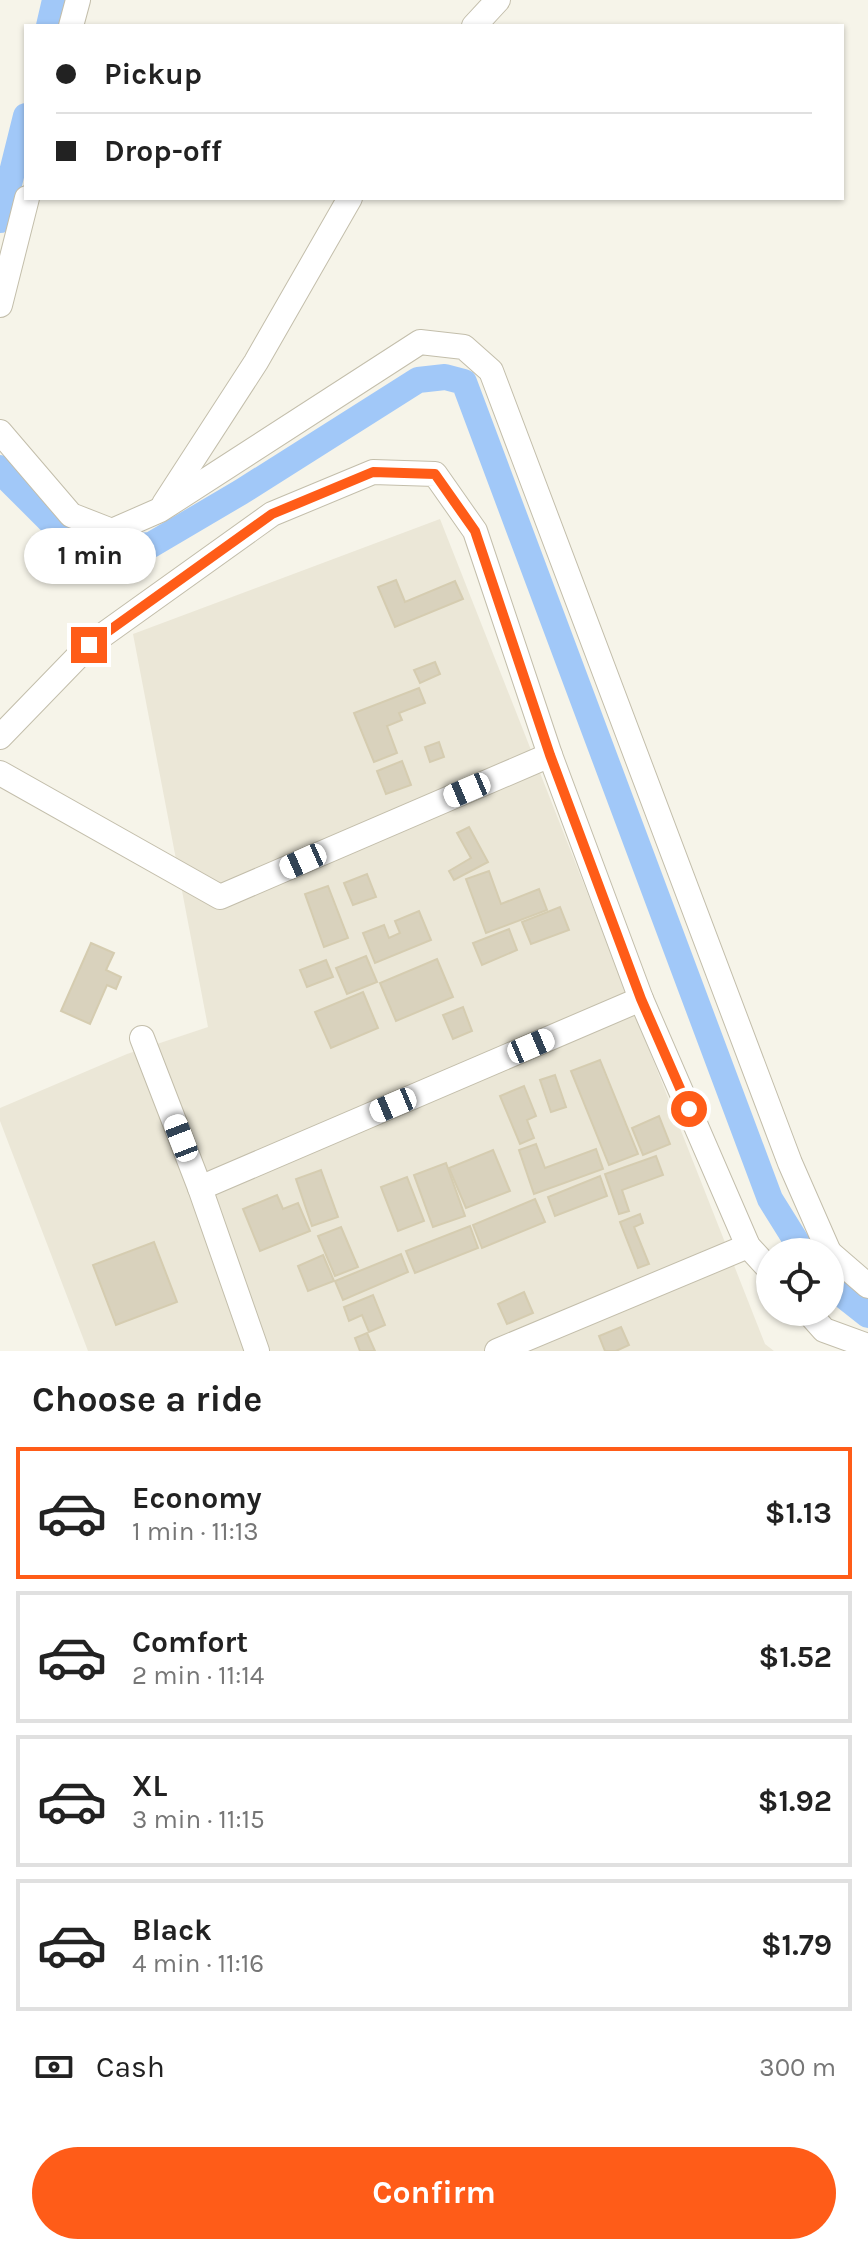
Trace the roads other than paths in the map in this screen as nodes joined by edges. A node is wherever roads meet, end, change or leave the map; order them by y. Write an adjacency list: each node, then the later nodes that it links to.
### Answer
1 (78, 0): 3 (street)
2 (498, 0): 4 (street)
3 (72, 24)
4 (476, 24)
5 (26, 200): 7 (street)
6 (349, 200): 9 (street)
7 (0, 305)
8 (0, 432): 9 (street)
9 (160, 510): 16 (street)
10 (0, 737): 11 (street)
11 (550, 755): 12 (street); 13 (street)
12 (0, 773)
13 (641, 999): 15 (street); 17 (street)
14 (142, 1038): 15 (street)
15 (200, 1188): 23 (street)
16 (824, 1238)
17 (748, 1246): 18 (street); 24 (street)
18 (756, 1255)
19 (844, 1265): 20 (street)
20 (868, 1286)
21 (820, 1326): 22 (street)
22 (868, 1346)
23 (257, 1351)
24 (497, 1351)

